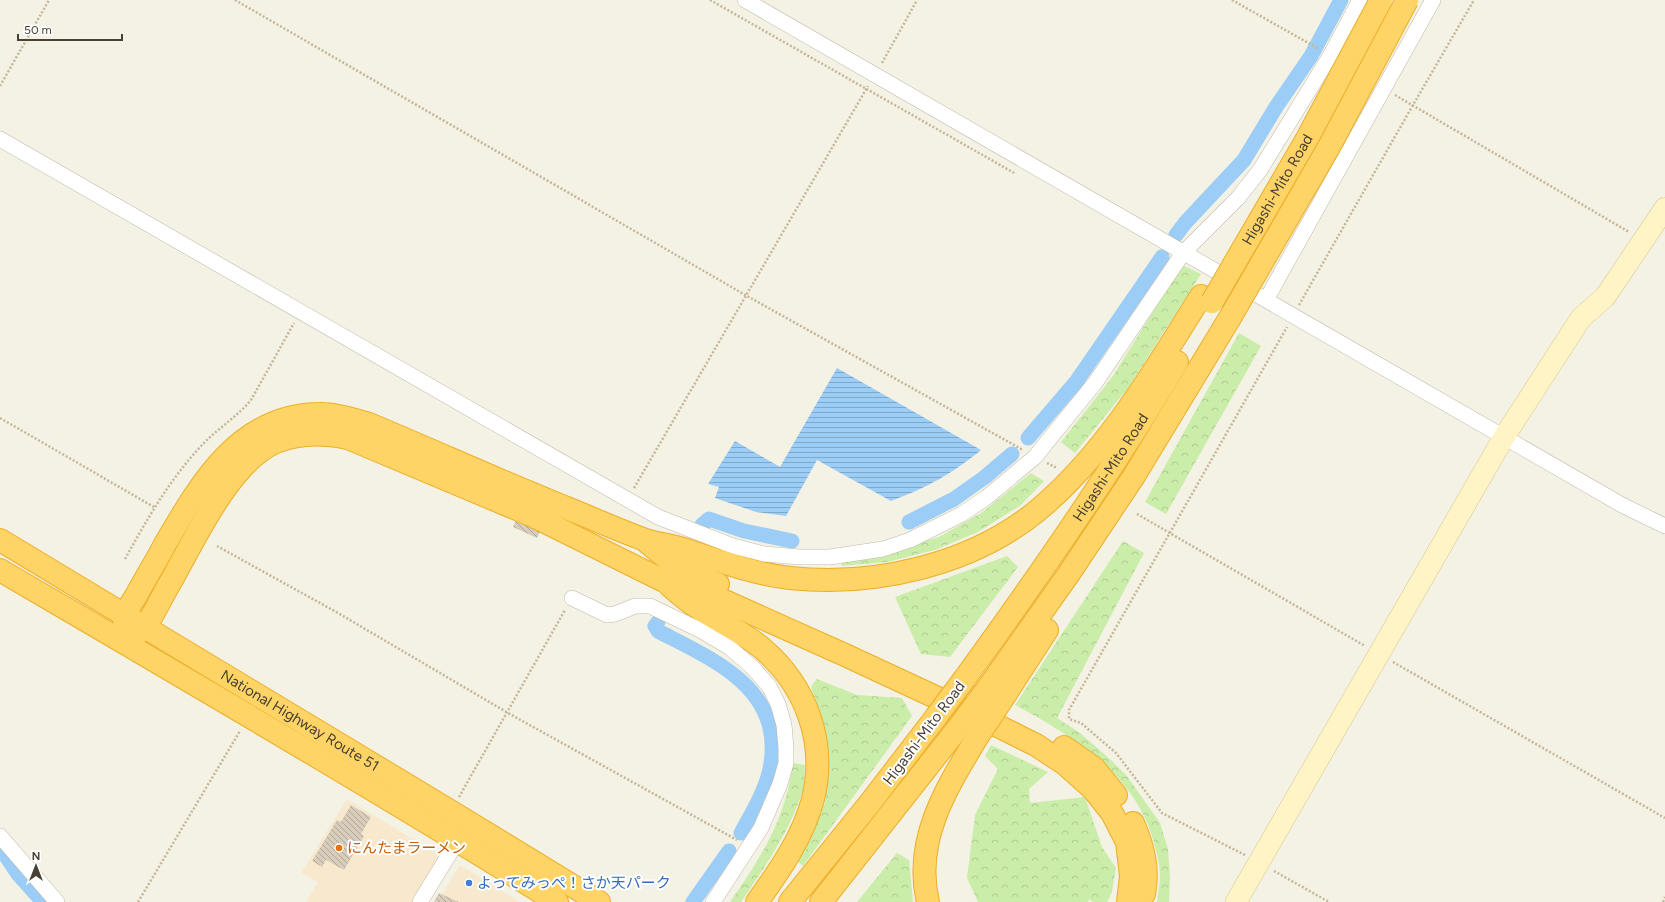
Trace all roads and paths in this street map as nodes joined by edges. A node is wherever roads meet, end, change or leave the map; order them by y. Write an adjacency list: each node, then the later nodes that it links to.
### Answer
1 (49, 0): 14 (path)
2 (235, 0): 23 (path)
3 (710, 0): 15 (path)
4 (745, 0): 13 (street)
5 (918, 0): 13 (path)
6 (1232, 0): 12 (path)
7 (1360, 0): 12 (street)
8 (1381, 0): 24 (highway, Higashi-Mito Road, bridge)
9 (1407, 0): 47 (highway, Higashi-Mito Road, bridge)
10 (1433, 0): 16 (street)
11 (1474, 0): 17 (path)
12 (1326, 53): 22 (street)
13 (875, 75): 15 (path); 22 (street)
14 (0, 86)
15 (866, 89): 19 (path); 23 (path)
16 (1384, 89): 17 (path); 25 (street)
17 (1413, 105): 21 (path); 27 (path)
18 (0, 139): 26 (street)
19 (1019, 176)
20 (1665, 208): 21 (street)
21 (1643, 240): 29 (street)
22 (1183, 253): 25 (street); 30 (street)
23 (747, 296): 30 (path); 31 (path)
24 (1206, 299): 37 (highway); 64 (highway, Higashi-Mito Road, bridge)
25 (1266, 300): 27 (street)
26 (300, 312): 31 (street); 32 (path)
27 (1293, 316): 29 (street); 35 (path)
28 (0, 418): 32 (path)
29 (1504, 437): 34 (street); 46 (street)
30 (1035, 457): 31 (street)
31 (627, 500)
32 (154, 507): 39 (path)
33 (1137, 514): 35 (path)
34 (1665, 526)
35 (1171, 534): 46 (path); 55 (path)
36 (0, 540): 43 (highway, National Highway Route 51)
37 (644, 540): 43 (highway); 68 (highway)
38 (216, 546): 48 (path)
39 (125, 559)
40 (0, 570): 45 (highway, National Highway Route 51)
41 (662, 580): 44 (highway); 63 (highway); 67 (highway)
42 (572, 598): 48 (path); 54 (street)
43 (125, 615): 44 (highway, National Highway Route 51); 45 (highway)
44 (144, 627): 45 (highway); 50 (highway, National Highway Route 51)
45 (124, 642): 49 (highway, National Highway Route 51)
46 (1378, 654): 51 (path); 55 (street)
47 (996, 692): 65 (highway, Higashi-Mito Road, bridge); 66 (highway, bridge)
48 (508, 713): 50 (path); 54 (path)
49 (249, 717): 53 (highway, National Highway Route 51); 58 (path)
50 (450, 811): 61 (highway, National Highway Route 51)
51 (1665, 818)
52 (0, 836): 57 (street)
53 (458, 840): 59 (street); 60 (highway, National Highway Route 51)
54 (749, 847): 62 (street)
55 (1260, 863): 69 (street); 70 (path)
56 (1665, 897): 71 (path)
57 (57, 902)
58 (138, 902)
59 (420, 902)
60 (556, 902)
61 (599, 902)
62 (713, 902)
63 (757, 902)
64 (790, 902)
65 (821, 902)
66 (928, 902)
67 (1128, 902)
68 (1142, 902)
69 (1236, 902)
70 (1329, 902)
71 (1663, 902)

